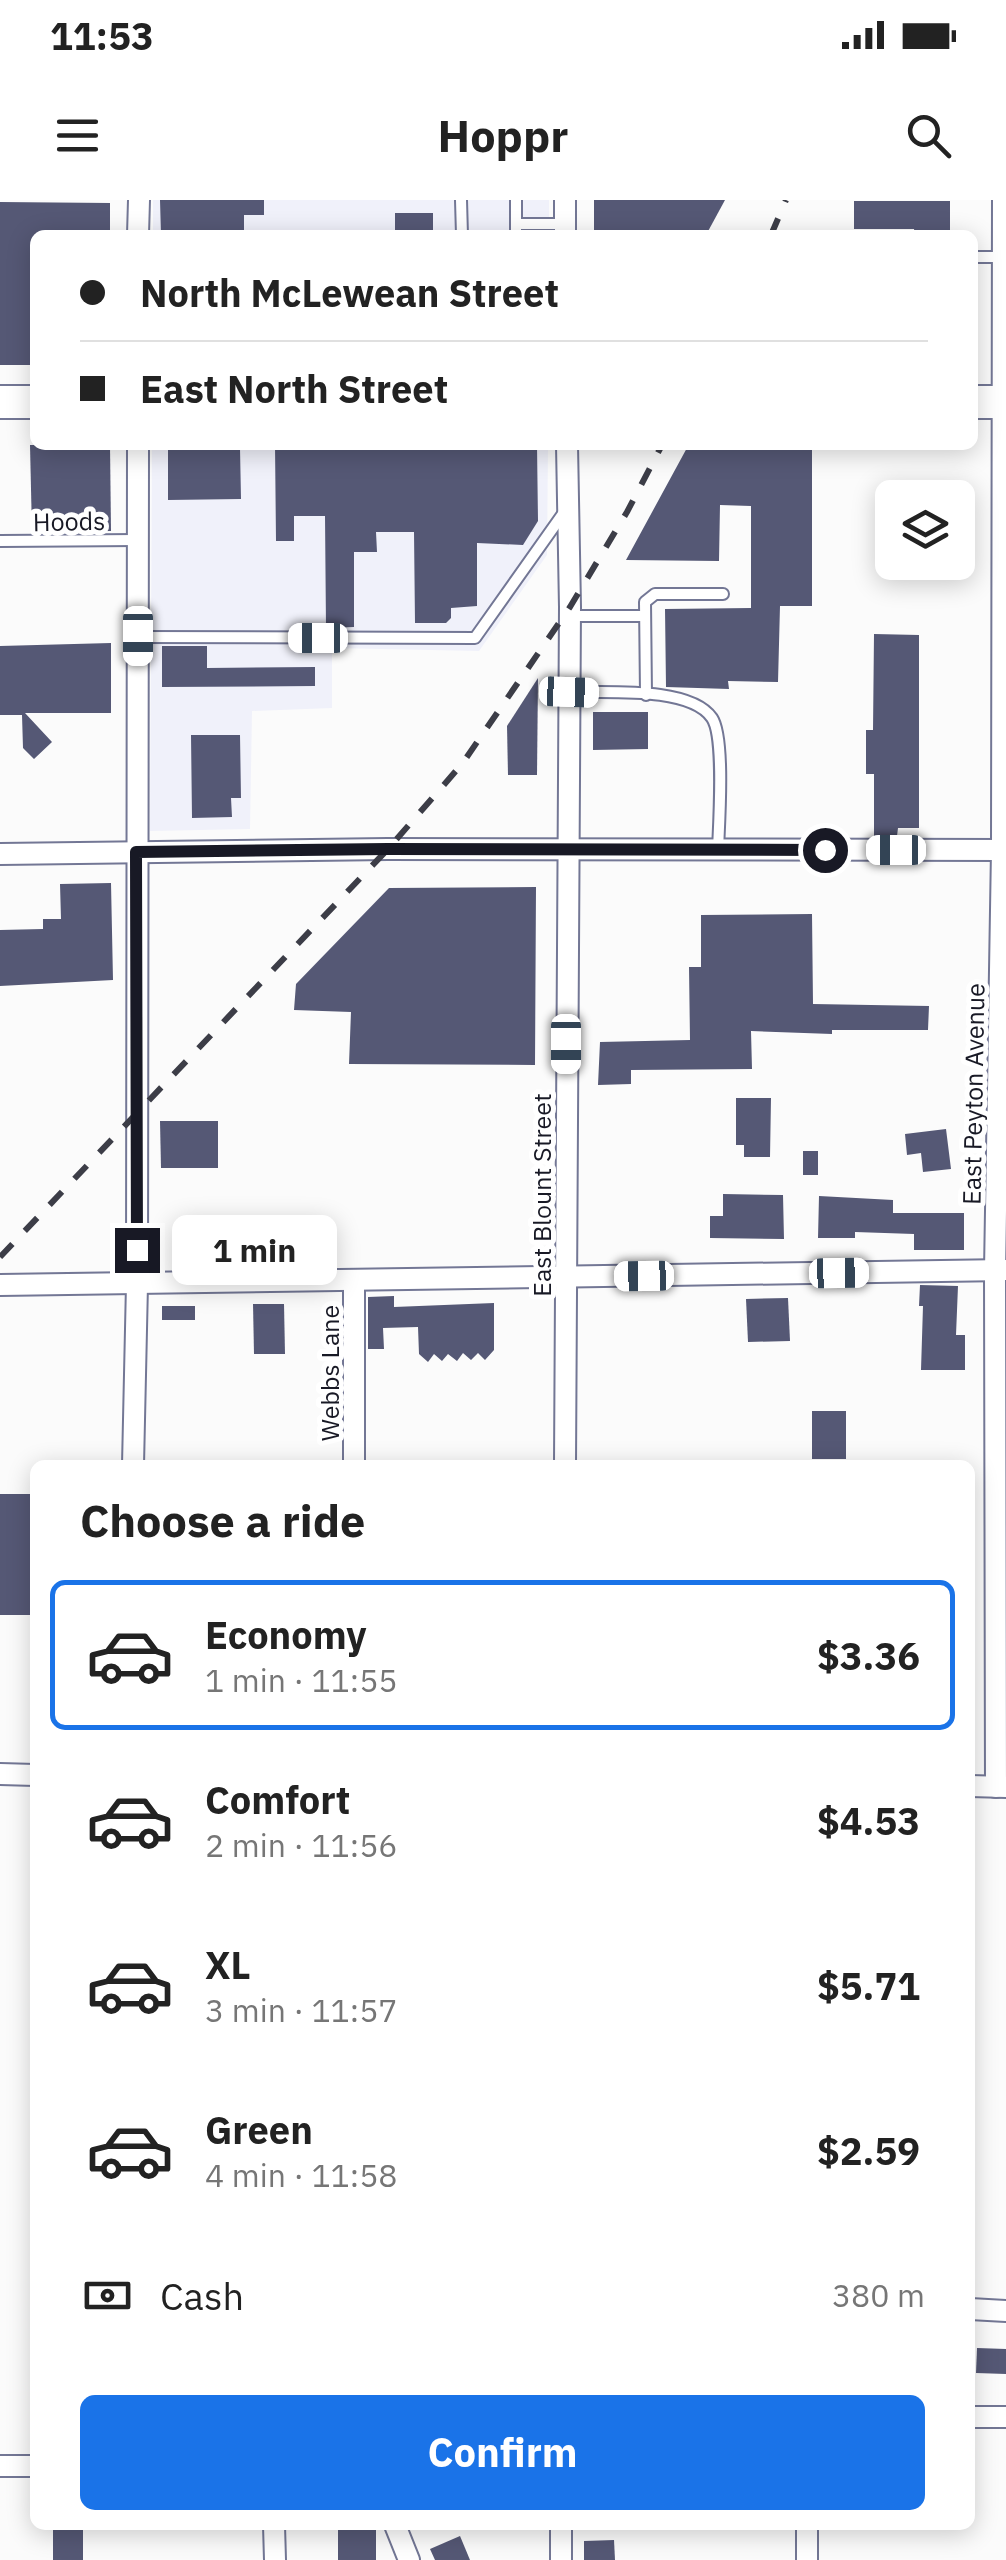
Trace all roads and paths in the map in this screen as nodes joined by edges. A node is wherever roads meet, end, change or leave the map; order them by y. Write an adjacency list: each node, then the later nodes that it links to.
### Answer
1 (138, 200): 6 (street)
2 (461, 200): 7 (lane)
3 (516, 200): 8 (lane)
4 (565, 200): 9 (street)
5 (1003, 200): 11 (street, East Peyton Avenue)
6 (138, 230)
7 (462, 230)
8 (516, 230): 9 (lane)
9 (565, 230)
10 (978, 257): 11 (lane)
11 (1002, 257): 14 (street, East Peyton Avenue)
12 (0, 402): 13 (main road)
13 (30, 402)
14 (993, 402): 21 (street, East Peyton Avenue)
15 (138, 450): 18 (street)
16 (566, 450): 17 (street, East Blount Street)
17 (568, 507): 22 (street, East Blount Street); 24 (lane)
18 (138, 540): 19 (lane, Hoods); 24 (street)
19 (0, 541)
20 (723, 594): 23 (lane)
21 (1004, 612): 25 (street, East Peyton Avenue)
22 (570, 616): 23 (lane); 26 (street, East Blount Street)
23 (645, 616): 27 (lane)
24 (138, 636): 31 (street)
25 (1004, 672): 30 (street, East Peyton Avenue)
26 (569, 692): 27 (lane); 28 (street, East Blount Street)
27 (646, 695): 29 (lane)
28 (568, 850): 29 (street); 31 (street); 34 (street, East Blount Street)
29 (718, 850): 30 (street)
30 (1004, 850): 33 (street, East Peyton Avenue)
31 (136, 852): 32 (street); 36 (street)
32 (0, 854)
33 (1001, 1271): 34 (street); 44 (street, East Peyton Avenue)
34 (566, 1277): 35 (street); 40 (street, East Blount Street)
35 (354, 1281): 36 (street); 39 (street, Webbs Lane)
36 (137, 1284): 37 (street); 38 (street)
37 (0, 1285)
38 (133, 1460)
39 (354, 1460)
40 (564, 1460)
41 (0, 1774): 42 (street)
42 (30, 1775)
43 (975, 1786): 44 (street)
44 (1001, 1787)
45 (975, 2309): 46 (street)
46 (1006, 2311)
47 (1006, 2416): 48 (street)
48 (975, 2417)
49 (0, 2466): 50 (street)
50 (30, 2466)
51 (274, 2530): 55 (street)
52 (397, 2530): 56 (street)
53 (561, 2530): 57 (street)
54 (807, 2530): 58 (street)
55 (275, 2560)
56 (409, 2560)
57 (561, 2560)
58 (807, 2560)

